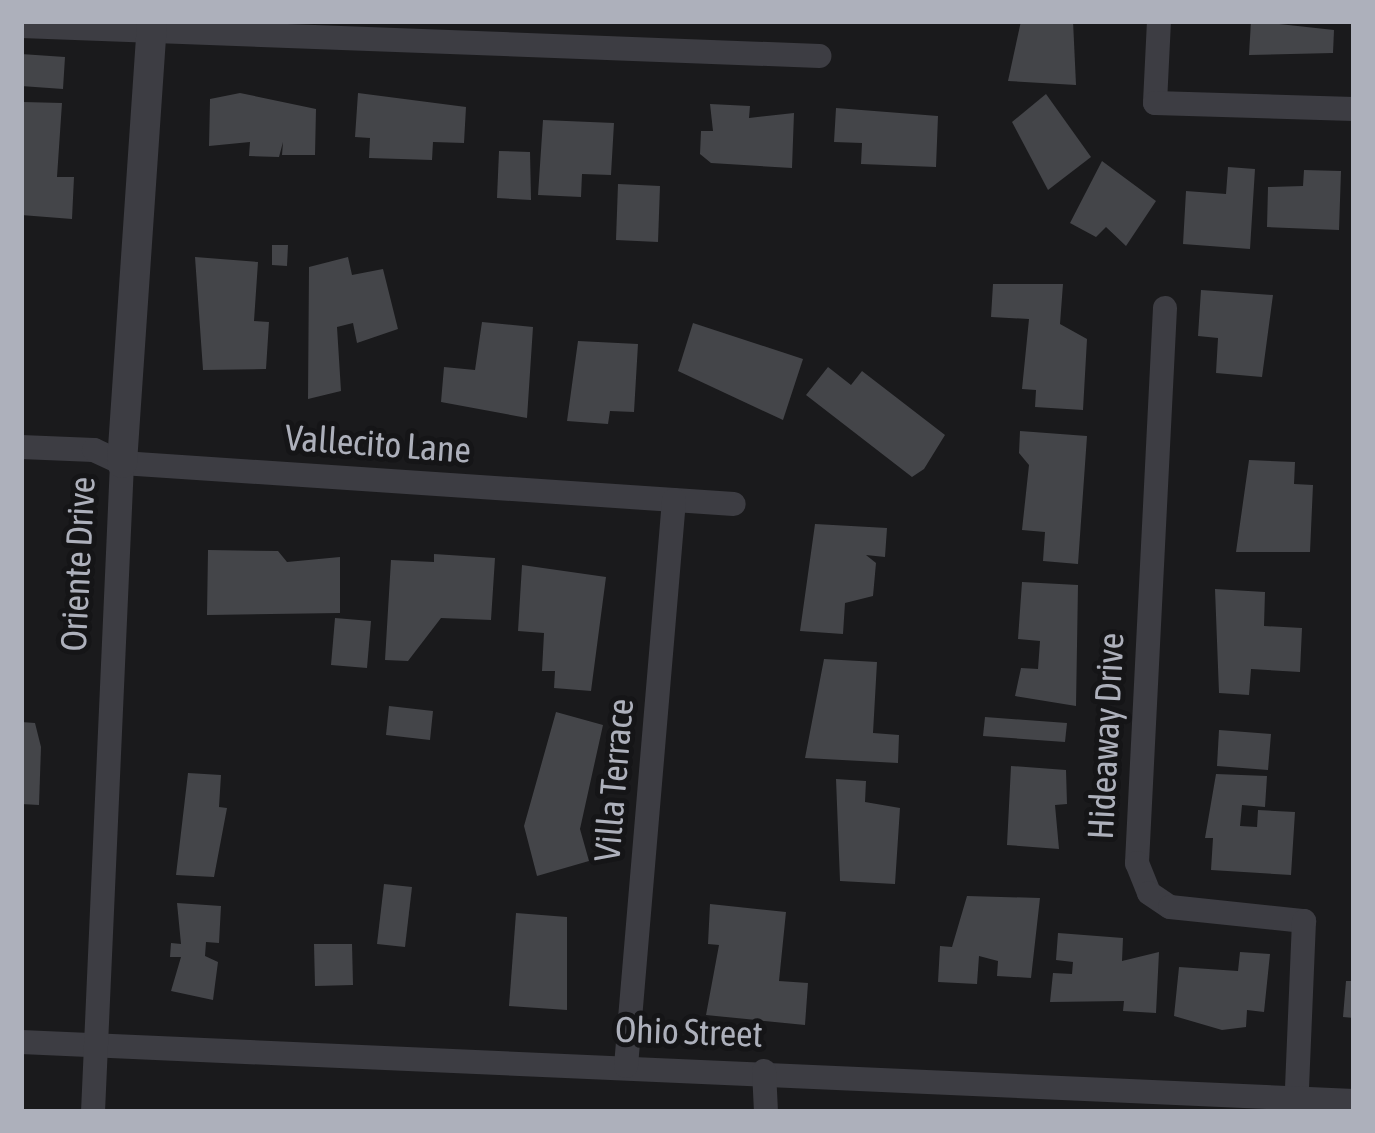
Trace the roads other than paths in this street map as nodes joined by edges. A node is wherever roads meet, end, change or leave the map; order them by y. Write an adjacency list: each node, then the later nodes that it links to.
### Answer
1 (1159, 21): 5 (street)
2 (21, 26): 3 (street)
3 (151, 27): 4 (street); 8 (street, Oriente Drive)
4 (819, 56)
5 (1354, 109)
6 (1165, 308): 16 (street, Hideaway Drive)
7 (21, 447): 8 (street, Vallecito Lane)
8 (122, 463): 9 (street, Vallecito Lane); 12 (street, Oriente Drive)
9 (674, 500): 10 (street, Vallecito Lane); 13 (street, Villa Terrace)
10 (734, 504)
11 (21, 1042): 12 (street, Ohio Street)
12 (96, 1045): 13 (street, Ohio Street); 17 (street, Oriente Drive)
13 (626, 1066): 14 (street, Ohio Street)
14 (764, 1071): 16 (street, Ohio Street); 18 (street)
15 (1354, 1101): 16 (street, Ohio Street)
16 (1296, 1107)
17 (93, 1112)
18 (766, 1112)

